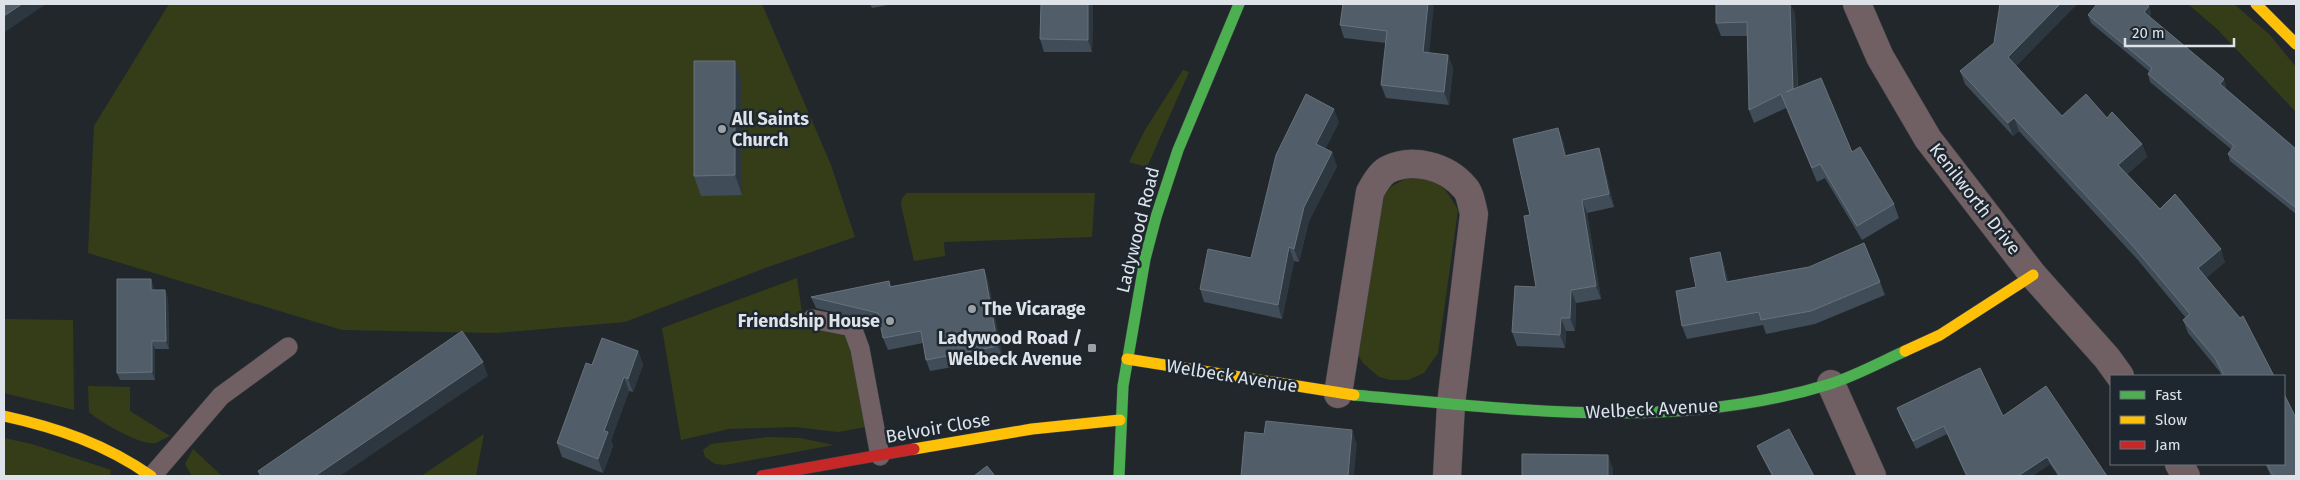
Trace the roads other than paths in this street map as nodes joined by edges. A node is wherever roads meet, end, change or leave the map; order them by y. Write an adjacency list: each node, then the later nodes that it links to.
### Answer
1 (1239, 4): 8 (street, Ladywood Road)
2 (1857, 4): 5 (street, Kenilworth Drive)
3 (2256, 4): 4 (street)
4 (2296, 44)
5 (2033, 275): 9 (street, Kenilworth Drive); 10 (street, Welbeck Avenue)
6 (812, 319): 15 (lane)
7 (288, 347): 17 (lane)
8 (1127, 359): 11 (street, Welbeck Avenue); 14 (street, Ladywood Road)
9 (2119, 375)
10 (1831, 384): 12 (street, Welbeck Avenue); 21 (street)
11 (1338, 394): 12 (street, Welbeck Avenue); 12 (street)
12 (1451, 404): 20 (street)
13 (4, 416): 17 (street)
14 (1120, 420): 15 (street, Belvoir Close); 19 (street, Ladywood Road)
15 (880, 456): 18 (street, Belvoir Close)
16 (2180, 465): 22 (street)
17 (152, 476)
18 (762, 476)
19 (1119, 476)
20 (1447, 476)
21 (1872, 476)
22 (2186, 476)

